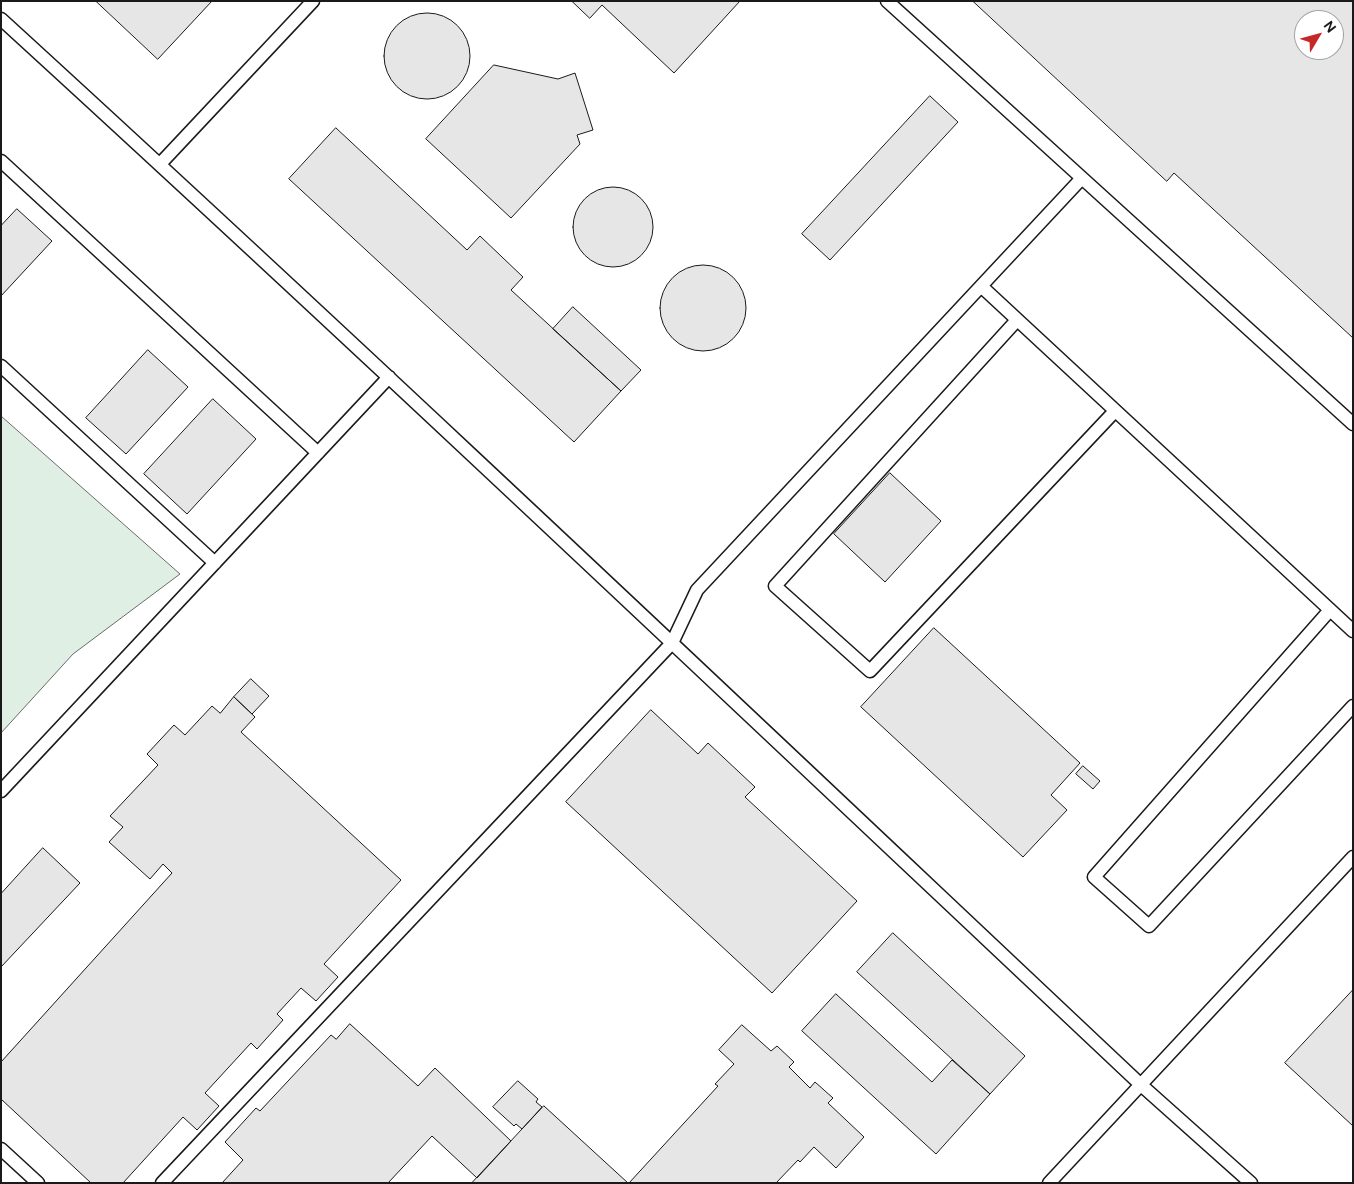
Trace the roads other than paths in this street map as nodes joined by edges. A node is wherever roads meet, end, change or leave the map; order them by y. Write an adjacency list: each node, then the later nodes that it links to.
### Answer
1 (313, 1): 5 (lane)
2 (887, 1): 6 (lane)
3 (1, 19): 5 (lane)
4 (1, 161): 13 (lane)
5 (160, 164): 10 (lane)
6 (1082, 178): 7 (lane); 12 (lane)
7 (981, 286): 8 (lane); 17 (lane)
8 (1017, 320): 11 (lane); 11 (lane)
9 (1, 366): 14 (lane)
10 (388, 378): 13 (lane); 17 (lane)
11 (1115, 411): 15 (lane)
12 (1353, 424)
13 (318, 453): 14 (lane)
14 (215, 563): 19 (lane)
15 (1330, 610): 16 (lane); 18 (lane)
16 (1353, 631)
17 (672, 643): 21 (lane); 24 (lane)
18 (1353, 706)
19 (1, 791)
20 (1353, 857): 21 (lane)
21 (1140, 1084): 25 (lane); 26 (lane)
22 (1, 1149): 23 (lane)
23 (38, 1183)
24 (162, 1183)
25 (1049, 1183)
26 (1251, 1183)

